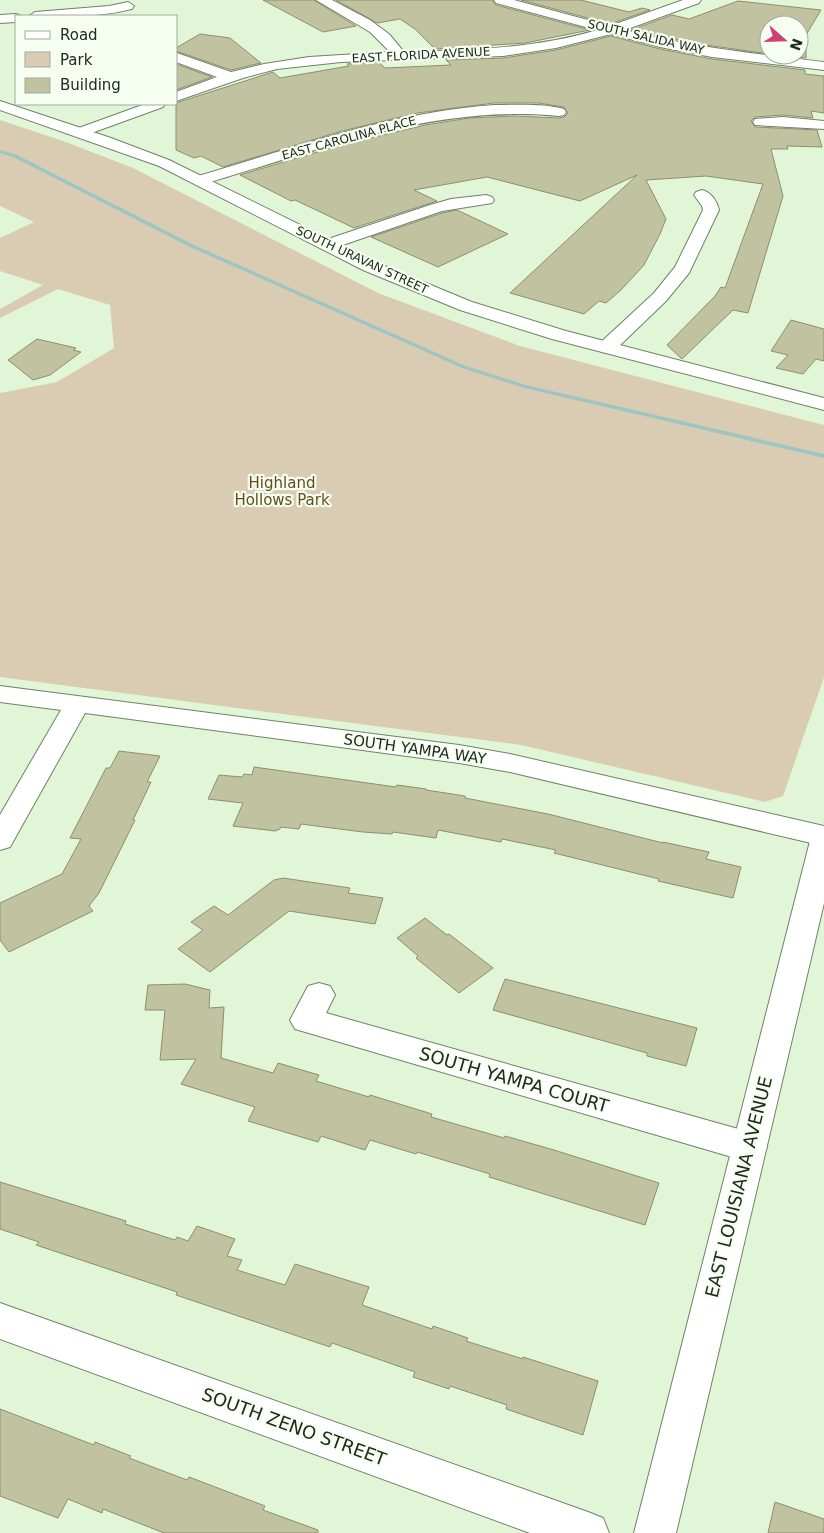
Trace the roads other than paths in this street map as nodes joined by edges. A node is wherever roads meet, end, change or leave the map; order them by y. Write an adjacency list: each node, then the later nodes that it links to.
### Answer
1 (322, 0): 9 (street)
2 (500, 0): 8 (street, SOUTH SALIDA WAY)
3 (695, 0): 8 (street, EAST FLORIDA AVENUE)
4 (128, 6): 5 (street)
5 (47, 15)
6 (15, 18): 7 (street)
7 (0, 19)
8 (610, 30): 9 (street, EAST FLORIDA AVENUE); 11 (street, SOUTH SALIDA WAY)
9 (400, 56): 12 (street, EAST FLORIDA AVENUE)
10 (178, 58): 12 (street)
11 (824, 66)
12 (231, 77): 13 (street, EAST FLORIDA AVENUE)
13 (178, 96)
14 (0, 105): 19 (street, SOUTH URAVAN STREET)
15 (155, 105): 19 (street)
16 (559, 112): 20 (street, EAST CAROLINA PLACE)
17 (760, 122): 18 (street)
18 (824, 125)
19 (81, 132): 20 (street, SOUTH URAVAN STREET)
20 (201, 180): 23 (street, SOUTH URAVAN STREET)
21 (702, 195): 24 (street)
22 (486, 200): 23 (street)
23 (328, 245): 24 (street, SOUTH URAVAN STREET)
24 (607, 347): 25 (street, SOUTH URAVAN STREET)
25 (824, 404)
26 (0, 694): 27 (street, SOUTH YAMPA WAY)
27 (77, 705): 28 (street, SOUTH YAMPA WAY); 29 (street)
28 (824, 836)
29 (0, 840)
30 (824, 842): 32 (street, EAST LOUISIANA AVENUE)
31 (320, 995): 32 (street, SOUTH YAMPA COURT)
32 (749, 1147): 35 (street, EAST LOUISIANA AVENUE)
33 (0, 1321): 34 (street, SOUTH ZENO STREET)
34 (588, 1533)
35 (655, 1533)

